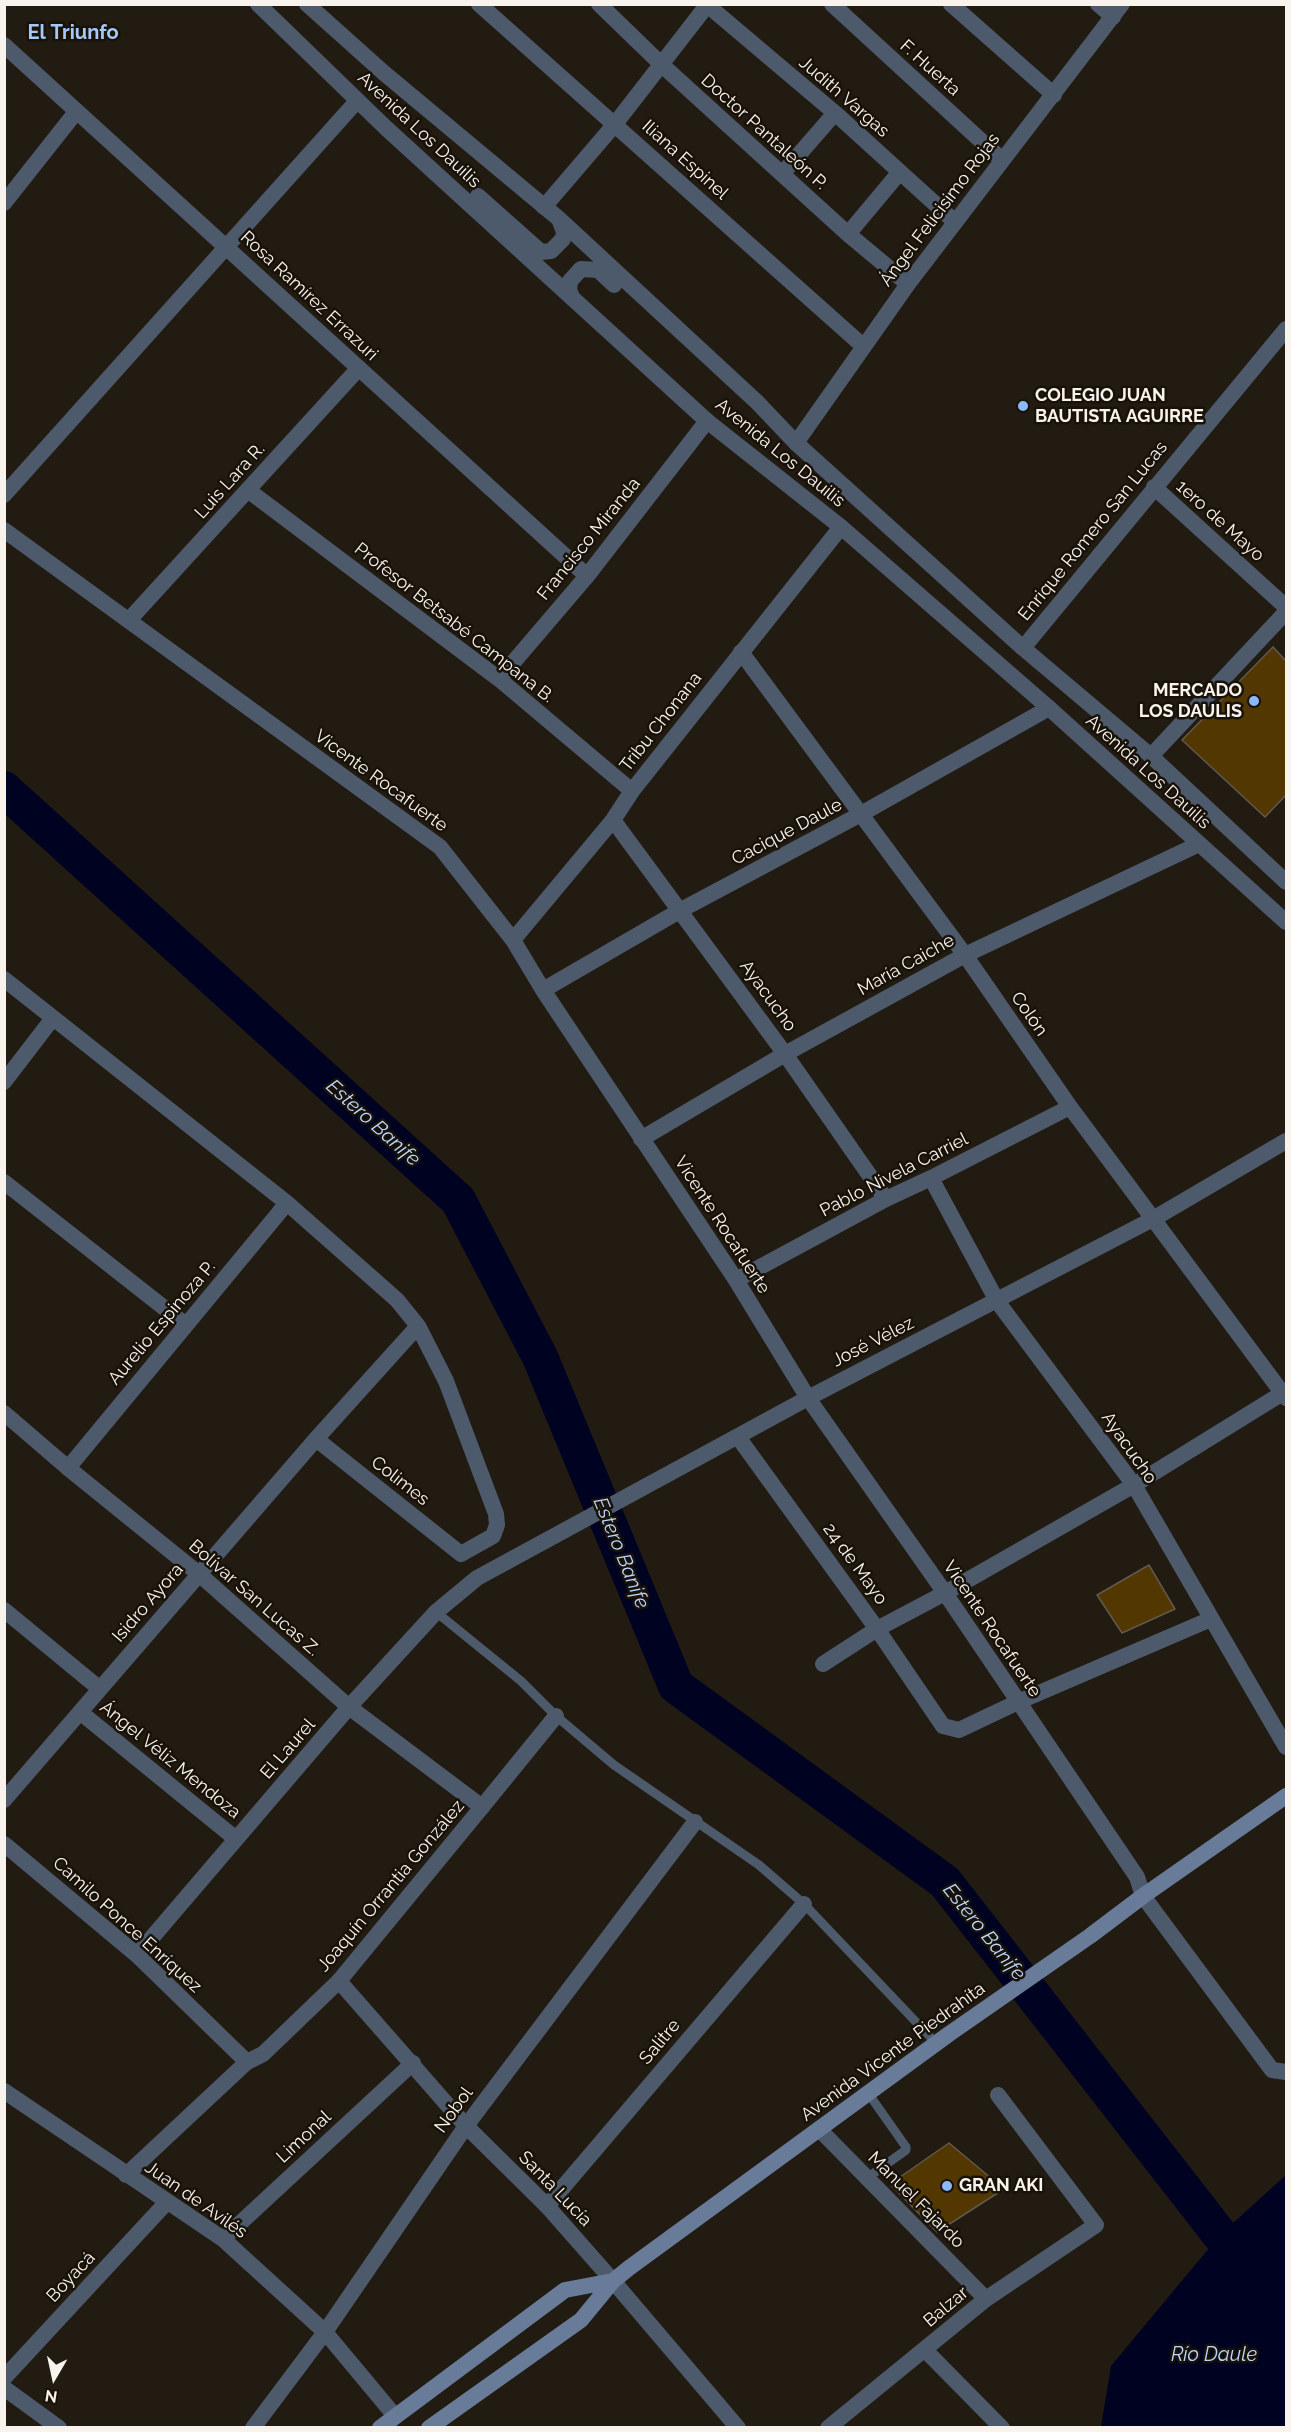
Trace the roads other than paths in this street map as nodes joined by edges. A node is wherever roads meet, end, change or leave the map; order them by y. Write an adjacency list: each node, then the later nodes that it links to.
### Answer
1 (258, 4): 13 (street, Avenida Los Dauilis)
2 (307, 4): 22 (street, Avenida Los Dauilis)
3 (479, 4): 16 (street, Iliana Espinel)
4 (599, 4): 11 (street, Doctor Pantaleón P.)
5 (832, 4): 18 (street, F. Huerta)
6 (951, 4): 12 (street)
7 (1098, 4): 9 (street)
8 (707, 5): 11 (street); 15 (street, Judith Vargas)
9 (1117, 11): 12 (street, Ángel Felicisimo Rojas)
10 (4, 45): 14 (street, Rosa Ramírez Errazuri)
11 (662, 65): 16 (street); 20 (street, Doctor Pantaleón P.)
12 (1054, 95): 18 (street, Ángel Felicisimo Rojas)
13 (357, 101): 17 (street, Avenida Los Dauilis); 26 (street)
14 (76, 112): 21 (street); 26 (street, Rosa Ramírez Errazuri)
15 (835, 113): 19 (street, Judith Vargas); 20 (street)
16 (615, 124): 22 (street); 30 (street, Iliana Espinel)
17 (386, 128): 23 (street); 28 (street, Avenida Los Dauilis)
18 (1002, 160): 24 (street, Ángel Felicisimo Rojas)
19 (899, 173): 24 (street, Judith Vargas); 25 (street)
20 (782, 174): 25 (street, Doctor Pantaleón P.)
21 (4, 203)
22 (544, 207): 23 (street, Avenida Los Dauilis)
23 (558, 218): 32 (street, Avenida Los Dauilis)
24 (954, 221): 27 (street, Ángel Felicisimo Rojas)
25 (848, 234): 27 (street, Doctor Pantaleón P.)
26 (227, 246): 31 (street, Rosa Ramírez Errazuri); 37 (street)
27 (908, 284): 30 (street, Ángel Felicisimo Rojas)
28 (573, 299): 32 (street); 33 (street, Avenida Los Dauilis)
29 (1287, 329): 35 (street, Enrique Romero San Lucas)
30 (863, 346): 34 (street, Ángel Felicisimo Rojas)
31 (359, 368): 36 (street, Luis Lara R.); 40 (street, Rosa Ramírez Errazuri)
32 (756, 401): 34 (street, Avenida Los Dauilis)
33 (707, 421): 38 (street, Avenida Los Dauilis); 40 (street, Francisco Miranda)
34 (796, 443): 43 (street, Avenida Los Dauilis)
35 (1154, 488): 41 (street, 1ero de Mayo); 43 (street, Enrique Romero San Lucas)
36 (249, 491): 42 (street, Luis Lara R.); 45 (street, Profesor Betsabé Campana B.)
37 (4, 495)
38 (841, 527): 44 (street, Tribu Chonana); 46 (street, Avenida Los Dauilis)
39 (4, 530): 42 (street, Vicente Rocafuerte)
40 (588, 576): 45 (street, Francisco Miranda)
41 (1287, 609): 47 (street)
42 (129, 620): 55 (street, Vicente Rocafuerte)
43 (1023, 648): 47 (street, Avenida Los Dauilis)
44 (741, 652): 48 (street, Tribu Chonana); 49 (street, Colón)
45 (498, 679): 48 (street, Profesor Betsabé Campana B.)
46 (1049, 708): 49 (street, Cacique Daule); 51 (street, Avenida Los Dauilis)
47 (1151, 756): 52 (street, Avenida Los Dauilis)
48 (632, 792): 50 (street, Tribu Chonana)
49 (861, 814): 53 (street, Cacique Daule); 56 (street, Colón)
50 (612, 820): 53 (street, Ayacucho); 55 (street, Tribu Chonana)
51 (1199, 844): 54 (street, Avenida Los Dauilis); 56 (street, María Caiche)
52 (1284, 874)
53 (681, 910): 58 (street, Cacique Daule); 60 (street, Ayacucho)
54 (1287, 922)
55 (513, 940): 58 (street, Vicente Rocafuerte)
56 (965, 955): 60 (street, María Caiche); 62 (street, Colón)
57 (4, 979): 59 (street)
58 (543, 990): 63 (street, Vicente Rocafuerte)
59 (53, 1018): 61 (street); 68 (street)
60 (785, 1054): 63 (street, María Caiche); 67 (street, Ayacucho)
61 (4, 1082)
62 (1070, 1107): 65 (street, Pablo Nivela Carriel); 69 (street, Colón)
63 (641, 1140): 70 (street, Vicente Rocafuerte)
64 (1287, 1141): 69 (street, José Vélez)
65 (931, 1179): 67 (street, Pablo Nivela Carriel); 71 (street, Ayacucho)
66 (4, 1182): 72 (street)
67 (886, 1199): 70 (street, Pablo Nivela Carriel)
68 (287, 1203): 72 (street, Aurelio Espinoza P.); 73 (street)
69 (1153, 1219): 71 (street, José Vélez); 74 (street, Colón)
70 (736, 1280): 75 (street, Vicente Rocafuerte)
71 (997, 1301): 75 (street, José Vélez); 80 (street, Ayacucho)
72 (186, 1325): 79 (street, Aurelio Espinoza P.)
73 (418, 1326): 78 (street, Isidro Ayora); 78 (street, Colimes)
74 (1285, 1394): 80 (street)
75 (808, 1398): 77 (street, José Vélez); 83 (street, Vicente Rocafuerte)
76 (4, 1413): 79 (street, Bolívar San Lucas Z.)
77 (738, 1437): 82 (street, José Vélez); 87 (street, 24 de Mayo)
78 (316, 1439): 81 (street, Isidro Ayora)
79 (68, 1468): 81 (street, Bolívar San Lucas Z.)
80 (1134, 1485): 83 (street); 86 (street, Ayacucho)
81 (199, 1574): 89 (street, Isidro Ayora); 91 (street, Bolívar San Lucas Z.)
82 (477, 1578): 85 (street, El Laurel)
83 (945, 1593): 87 (street); 90 (street, Vicente Rocafuerte)
84 (4, 1610): 89 (street, Ángel Véliz Mendoza)
85 (436, 1612): 91 (street, El Laurel); 93 (lane)
86 (1211, 1619): 90 (street); 94 (street, Ayacucho)
87 (877, 1629): 88 (street); 90 (street, 24 de Mayo)
88 (824, 1664)
89 (100, 1689): 92 (street, Isidro Ayora)
90 (1018, 1702): 101 (street, Vicente Rocafuerte)
91 (349, 1707): 97 (street, Bolívar San Lucas Z.); 99 (street, El Laurel)
92 (80, 1712): 96 (street, Isidro Ayora); 99 (street, Ángel Véliz Mendoza)
93 (556, 1716): 97 (street, Joaquín Orrantia González); 98 (lane)
94 (1287, 1747)
95 (1287, 1796): 101 (main road, Avenida Vicente Piedrahíta)
96 (4, 1800)
97 (482, 1807): 104 (street, Joaquín Orrantia González)
98 (695, 1822): 102 (lane); 112 (street, Nobol)
99 (236, 1839): 103 (street, El Laurel)
100 (4, 1844): 103 (street, Camilo Ponce Enríquez)
101 (1143, 1896): 105 (main road, Avenida Vicente Piedrahíta); 108 (street, Vicente Rocafuerte)
102 (804, 1904): 105 (lane); 117 (street, Salitre)
103 (137, 1955): 106 (street, Camilo Ponce Enríquez)
104 (339, 1981): 106 (street, Joaquín Orrantia González); 107 (street, Santa Lucía)
105 (943, 2039): 110 (main road, Avenida Vicente Piedrahíta)
106 (247, 2062): 114 (street, Joaquín Orrantia González)
107 (413, 2063): 112 (street, Santa Lucía); 118 (street, Limonal)
108 (1279, 2071)
109 (4, 2091): 114 (street, Juan de Avilés)
110 (868, 2093): 113 (main road, Avenida Vicente Piedrahíta); 115 (lane)
111 (998, 2095): 120 (street, Balzar)
112 (466, 2126): 117 (street, Santa Lucía); 121 (street, Nobol)
113 (819, 2129): 115 (street, Manuel Fajardo); 119 (main road, Avenida Vicente Piedrahíta)
114 (126, 2175): 116 (street, Juan de Avilés)
115 (867, 2178): 120 (street, Manuel Fajardo)
116 (167, 2202): 118 (street, Juan de Avilés); 123 (street, Boyacá)
117 (547, 2206): 119 (street, Santa Lucía)
118 (222, 2239): 121 (street, Juan de Avilés)
119 (613, 2281): 125 (main road, Avenida Vicente Piedrahíta); 129 (main road, Avenida Vicente Piedrahíta); 130 (street, Santa Lucía)
120 (986, 2299): 122 (street, Balzar)
121 (325, 2332): 125 (street, Juan de Avilés); 127 (street, Nobol)
122 (925, 2350): 131 (street, Balzar); 132 (street)
123 (4, 2378)
124 (4, 2388): 126 (street)
125 (395, 2416): 128 (main road, Avenida Vicente Piedrahíta)
126 (59, 2427)
127 (253, 2427)
128 (380, 2427)
129 (429, 2427)
130 (738, 2427)
131 (828, 2427)
132 (1002, 2427)

